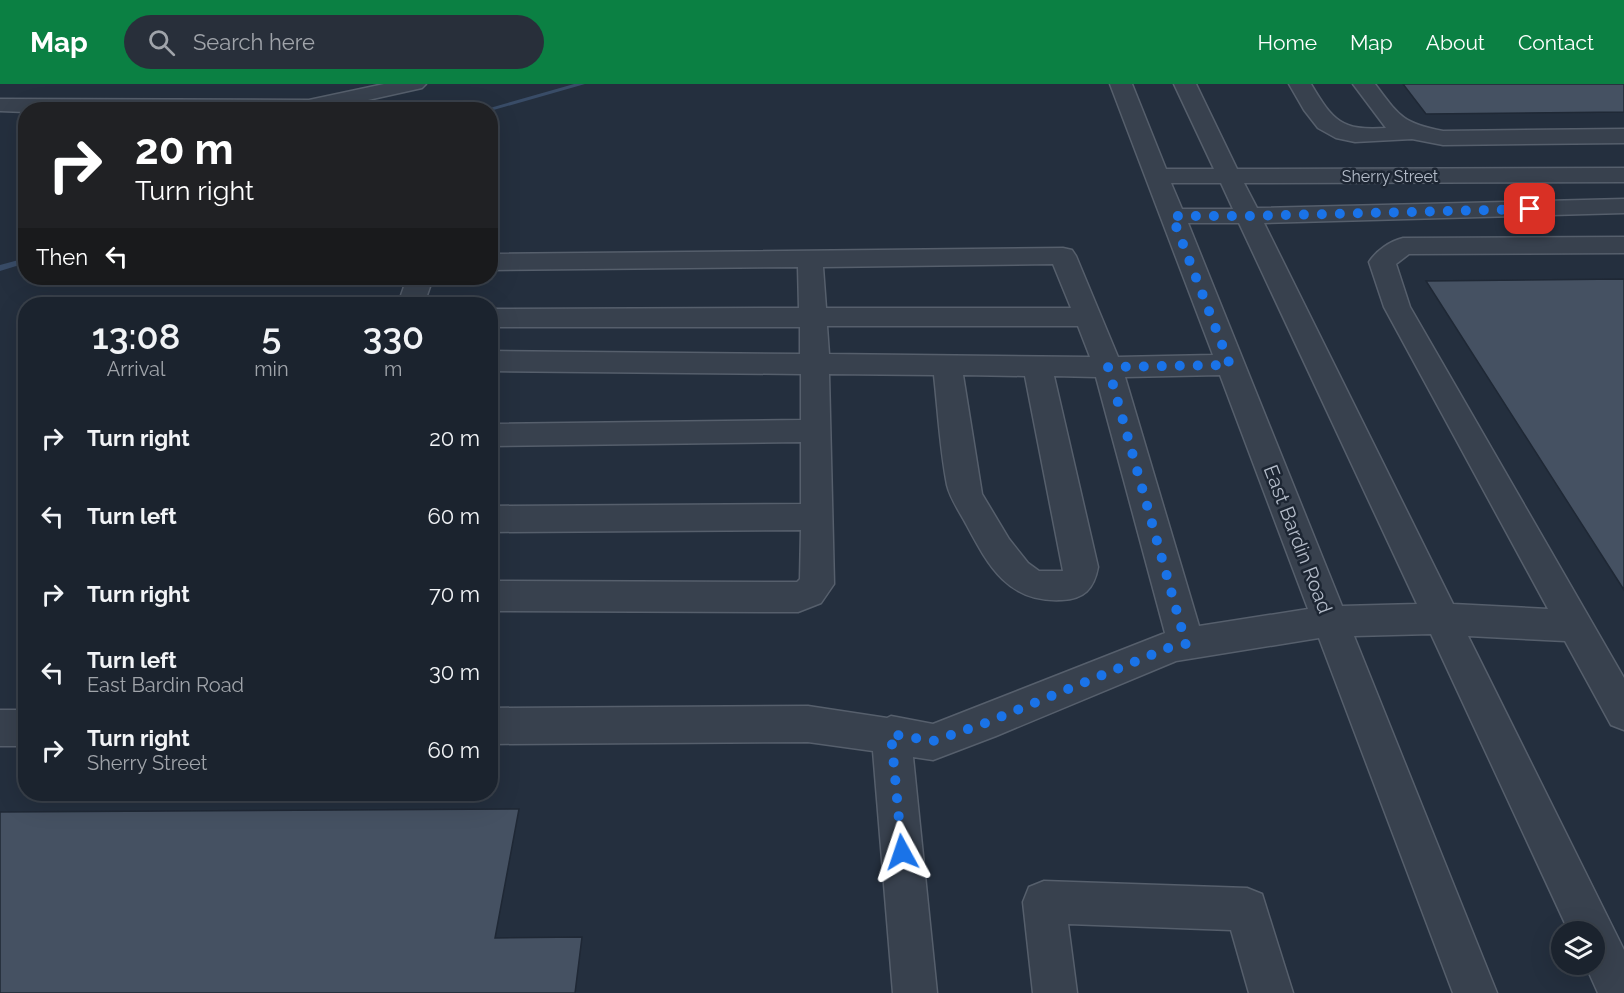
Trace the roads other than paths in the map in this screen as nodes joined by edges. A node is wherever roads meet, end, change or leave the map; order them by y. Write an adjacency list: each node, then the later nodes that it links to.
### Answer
1 (142, 84): 7 (street)
2 (415, 84): 8 (street)
3 (1121, 84): 15 (street, East Bardin Road)
4 (1185, 84): 13 (street)
5 (1300, 84): 11 (street)
6 (1364, 84): 11 (street)
7 (127, 102)
8 (328, 102)
9 (0, 105): 10 (street)
10 (18, 105)
11 (1412, 132): 12 (street)
12 (1624, 136)
13 (1228, 175): 14 (street, Sherry Street); 15 (street, Sherry Street); 18 (street)
14 (1624, 175)
15 (1156, 176): 17 (street, East Bardin Road)
16 (1624, 206): 18 (street, Sherry Street)
17 (1172, 216): 18 (street, Sherry Street); 28 (street, East Bardin Road)
18 (1248, 216): 36 (street)
19 (1624, 245): 38 (street)
20 (810, 258): 21 (street); 22 (street); 24 (street)
21 (498, 262)
22 (1088, 317): 24 (street); 30 (street)
23 (498, 318): 24 (street)
24 (813, 318): 26 (street)
25 (498, 362): 26 (street)
26 (815, 364): 27 (street); 31 (street)
27 (947, 365): 29 (street); 29 (street)
28 (1230, 365): 30 (street); 37 (street, East Bardin Road)
29 (1037, 366): 30 (street)
30 (1108, 367): 39 (street)
31 (816, 431): 32 (street); 33 (street)
32 (498, 435)
33 (817, 517): 34 (street); 35 (street)
34 (498, 519)
35 (498, 596)
36 (1442, 619): 37 (street); 38 (street); 45 (street)
37 (1330, 621): 39 (street); 50 (street, East Bardin Road)
38 (1575, 626): 40 (street)
39 (1186, 644): 44 (street)
40 (1624, 713)
41 (498, 726): 44 (street)
42 (0, 728): 43 (street)
43 (18, 728)
44 (891, 734): 47 (street)
45 (1587, 921)
46 (1605, 958): 51 (street)
47 (915, 993)
48 (1055, 993): 49 (street)
49 (1271, 993)
50 (1475, 993)
51 (1622, 993)

